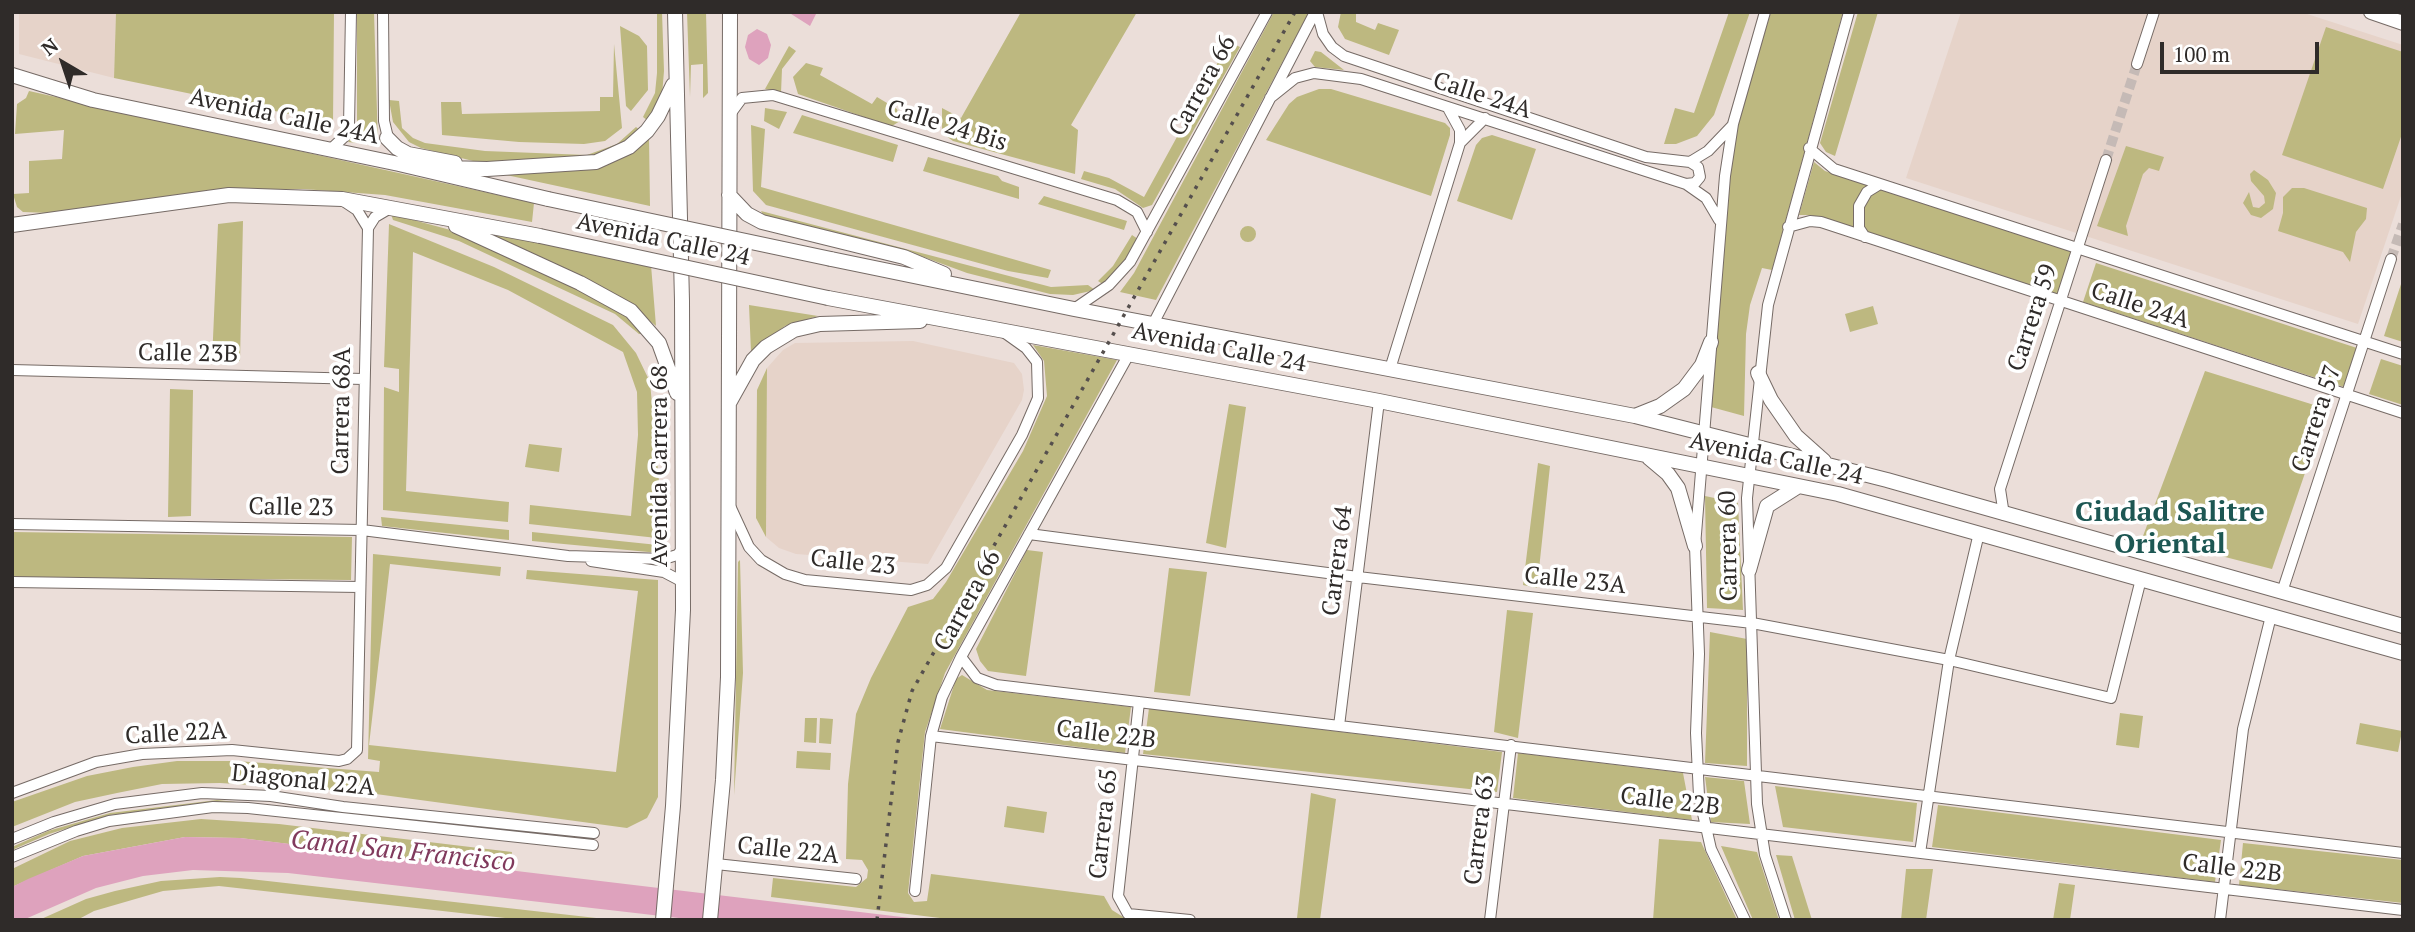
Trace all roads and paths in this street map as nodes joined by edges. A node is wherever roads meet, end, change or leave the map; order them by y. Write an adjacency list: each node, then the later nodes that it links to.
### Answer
1 (351, 12): 23 (street)
2 (383, 12): 20 (street)
3 (675, 12): 14 (main road, Avenida Carrera 68)
4 (730, 12): 17 (main road)
5 (1267, 12): 39 (street, Carrera 66)
6 (1316, 12): 15 (street); 25 (street, Calle 24A)
7 (1765, 12): 19 (street, Carrera 60)
8 (1849, 12): 22 (street, Carrera 60)
9 (2154, 12): 12 (street)
10 (2371, 12): 11 (main road)
11 (2403, 23)
12 (2137, 64)
13 (12, 75): 23 (main road, Avenida Calle 24A)
14 (676, 78): 27 (main road); 61 (main road, Avenida Carrera 68)
15 (1270, 98): 16 (street, Calle 24A); 47 (street)
16 (1447, 107): 18 (street, Calle 24A); 21 (street)
17 (730, 116): 30 (main road); 39 (street, Calle 24 Bis)
18 (1485, 118): 21 (street); 28 (street, Calle 24A)
19 (1733, 124): 25 (street); 35 (street, Carrera 60)
20 (387, 138): 26 (street); 27 (main road)
21 (1460, 143): 53 (street)
22 (1809, 148): 29 (street, Calle 24A); 37 (street, Carrera 60)
23 (330, 149): 26 (main road, Avenida Calle 24A)
24 (2106, 160): 41 (street, Carrera 59)
25 (1689, 162): 28 (street)
26 (405, 165): 27 (main road); 32 (main road, Avenida Calle 24A)
27 (487, 169)
28 (1686, 184): 35 (street, Calle 24A)
29 (1880, 184): 40 (street); 41 (street, Calle 24A)
30 (729, 195): 43 (main road); 59 (main road)
31 (340, 199): 33 (main road, Avenida Calle 24); 36 (main road, Avenida Calle 24); 38 (street)
32 (548, 199): 43 (main road, Avenida Calle 24, bridge)
33 (392, 206): 34 (main road, Avenida Calle 24); 38 (street)
34 (422, 212): 46 (main road, Avenida Calle 24, bridge); 61 (main road)
35 (1719, 221): 50 (street, Carrera 60)
36 (12, 225)
37 (1788, 227): 40 (street, Calle 24A); 55 (street, Carrera 60)
38 (368, 228): 56 (street, Carrera 68A)
39 (1147, 232): 45 (street, Carrera 66)
40 (1865, 237): 44 (street, Calle 24A)
41 (2078, 247): 44 (street, Carrera 59); 49 (street, Calle 24A)
42 (2391, 259): 49 (street, Carrera 57)
43 (967, 285): 45 (main road, Avenida Calle 24)
44 (2059, 302): 57 (street, Calle 24A); 70 (street, Carrera 59)
45 (1074, 309): 47 (main road, Avenida Calle 24)
46 (944, 319): 48 (main road, Avenida Calle 24); 59 (main road)
47 (1153, 324): 53 (main road, Avenida Calle 24)
48 (999, 330): 51 (main road, Avenida Calle 24); 86 (street, Carrera 66)
49 (2364, 341): 52 (street, Calle 24A); 57 (street, Carrera 57)
50 (1711, 342): 62 (main road); 63 (street, Carrera 60)
51 (1129, 354): 58 (main road, Avenida Calle 24); 77 (street, Carrera 66)
52 (2403, 355)
53 (1390, 369): 62 (main road, Avenida Calle 24)
54 (12, 370): 56 (street, Calle 23B)
55 (1758, 373): 64 (street, Carrera 60); 66 (main road)
56 (363, 379): 75 (street, Carrera 68A)
57 (2347, 395): 60 (street, Calle 24A); 88 (street, Carrera 57)
58 (1379, 401): 65 (main road, Avenida Calle 24); 82 (street, Carrera 64)
59 (727, 408): 71 (main road)
60 (2403, 413)
61 (682, 416): 79 (main road, Avenida Carrera 68)
62 (1634, 416): 63 (main road, Avenida Calle 24)
63 (1703, 433): 64 (main road, Avenida Calle 24); 67 (street, Carrera 60)
64 (1753, 446): 66 (main road, Avenida Calle 24); 68 (street, Carrera 60)
65 (1645, 455): 67 (main road, Avenida Calle 24); 78 (main road)
66 (1828, 464): 72 (main road, Avenida Calle 24)
67 (1701, 467): 68 (main road, Avenida Calle 24); 78 (street, Carrera 60)
68 (1749, 477): 69 (main road, Avenida Calle 24); 81 (street, Carrera 60)
69 (1797, 487): 76 (main road, Avenida Calle 24); 81 (main road)
70 (2000, 489): 72 (street, Carrera 59); 73 (street, Carrera 59)
71 (729, 503): 86 (street, Calle 23); 114 (main road)
72 (1981, 508): 73 (main road, Avenida Calle 24)
73 (2004, 515): 88 (main road, Avenida Calle 24)
74 (12, 524): 75 (street, Calle 23)
75 (362, 530): 80 (street, Calle 23); 87 (street, Carrera 68A)
76 (1979, 533): 83 (main road, Avenida Calle 24); 95 (street)
77 (1029, 534): 82 (street, Calle 23A); 94 (street, Carrera 66)
78 (1695, 546): 89 (street, Carrera 60)
79 (683, 549): 80 (street, Calle 23); 85 (main road, Avenida Carrera 68)
80 (568, 555): 85 (street, Calle 23)
81 (1749, 570): 91 (street, Carrera 60)
82 (1358, 577): 89 (street, Calle 23A); 97 (street, Carrera 64)
83 (2141, 579): 90 (main road, Avenida Calle 24); 95 (street, Calle 23A)
84 (12, 582): 87 (street)
85 (683, 582): 119 (main road, Avenida Carrera 68)
86 (927, 585)
87 (360, 587): 100 (street, Carrera 68A)
88 (2282, 592): 92 (main road, Avenida Calle 24)
89 (1698, 615): 91 (street, Calle 23A); 102 (street, Carrera 60)
90 (2271, 616): 93 (main road, Avenida Calle 24); 108 (street)
91 (1752, 623): 95 (street, Calle 23A); 103 (street, Carrera 60)
92 (2403, 626)
93 (2403, 653)
94 (961, 657): 96 (street, Calle 22B); 98 (street, Carrera 66)
95 (1949, 660): 105 (street)
96 (1139, 702): 97 (street, Calle 22B); 101 (street, Carrera 65)
97 (1339, 726): 99 (street, Calle 22B)
98 (931, 736): 101 (street, Calle 22B); 117 (street, Carrera 66)
99 (1511, 745): 102 (street, Calle 22B); 106 (street, Carrera 63)
100 (348, 759): 104 (street, Calle 22A)
101 (1131, 759): 106 (street, Calle 22B); 121 (street, Carrera 65)
102 (1696, 768): 103 (street, Calle 22B); 107 (street, Carrera 60)
103 (1755, 775): 105 (street, Calle 22B); 109 (street, Carrera 60)
104 (12, 793)
105 (1930, 796): 108 (street, Calle 22B); 112 (street)
106 (1506, 803): 107 (street, Calle 22B); 122 (street, Carrera 63)
107 (1705, 827): 109 (street, Calle 22B); 123 (street, Carrera 60)
108 (2232, 831): 111 (street, Calle 22B); 116 (street)
109 (1760, 834): 112 (street, Calle 22B); 124 (street, Carrera 60)
110 (12, 839): 113 (street, Diagonal 22A)
111 (2403, 852)
112 (1920, 853): 116 (street, Calle 22B)
113 (12, 857)
114 (716, 864): 115 (street, Calle 22A); 120 (main road)
115 (856, 879)
116 (2224, 890): 118 (street, Calle 22B); 125 (street)
117 (915, 891)
118 (2403, 910)
119 (663, 920)
120 (710, 920)
121 (1190, 920)
122 (1490, 920)
123 (1745, 920)
124 (1786, 920)
125 (2220, 920)

